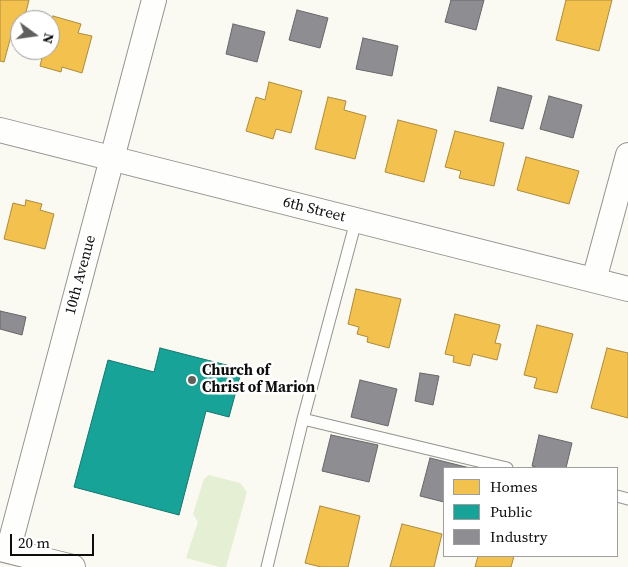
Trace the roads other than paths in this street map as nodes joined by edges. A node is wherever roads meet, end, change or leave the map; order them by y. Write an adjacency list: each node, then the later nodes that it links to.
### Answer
1 (154, 0): 4 (street, 10th Avenue)
2 (0, 130): 4 (street, 6th Street)
3 (628, 155): 6 (street)
4 (112, 158): 5 (street, 6th Street); 10 (street, 10th Avenue)
5 (356, 221): 6 (street, 6th Street); 8 (lane)
6 (594, 280): 7 (street, 6th Street)
7 (628, 289)
8 (303, 419): 9 (lane); 12 (lane)
9 (503, 467)
10 (4, 550): 11 (street)
11 (73, 567)
12 (267, 567)

